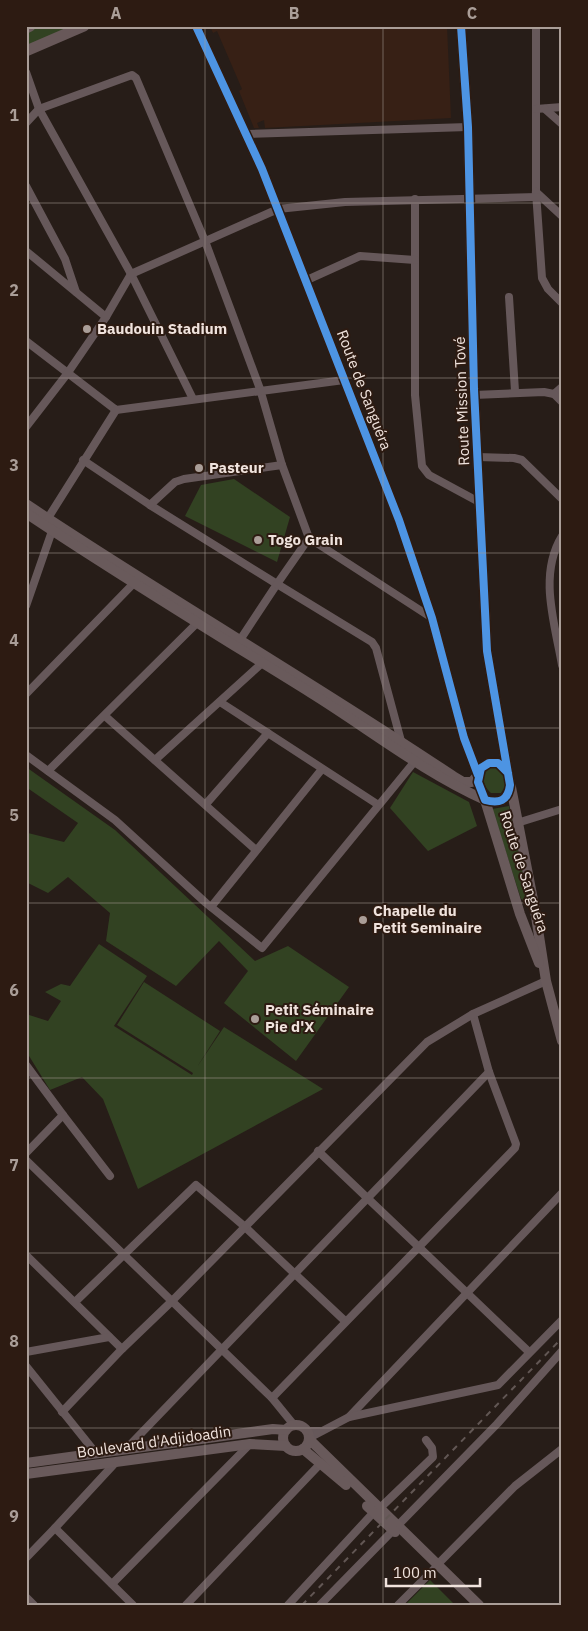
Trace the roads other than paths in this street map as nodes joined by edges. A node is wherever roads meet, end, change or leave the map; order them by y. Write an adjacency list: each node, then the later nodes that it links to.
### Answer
1 (30, 26): 6 (main road)
2 (84, 26): 7 (main road)
3 (196, 26): 16 (street, Route de Sanguéra)
4 (461, 26): 15 (street, Route Mission Tové)
5 (536, 26): 11 (street)
6 (26, 28)
7 (26, 51)
8 (26, 72): 10 (street)
9 (562, 108): 12 (street)
10 (39, 109): 13 (street); 23 (street); 26 (street)
11 (536, 109): 12 (street); 18 (street)
12 (545, 109): 14 (street)
13 (26, 123)
14 (562, 124)
15 (468, 127): 16 (street); 19 (street, Route Mission Tové)
16 (247, 134): 21 (street, Route de Sanguéra)
17 (26, 186): 28 (street)
18 (536, 194): 19 (street); 22 (street); 30 (street)
19 (469, 198): 20 (street); 39 (street, Route Mission Tové)
20 (415, 199): 21 (street); 25 (street)
21 (278, 209): 23 (street); 27 (street, Route de Sanguéra)
22 (562, 216)
23 (205, 242): 26 (street); 36 (street)
24 (26, 251): 28 (street)
25 (415, 260): 27 (street); 48 (street)
26 (131, 274): 31 (street); 40 (street)
27 (307, 280): 34 (street, Route de Sanguéra)
28 (76, 292): 31 (street)
29 (509, 297): 37 (street)
30 (562, 303)
31 (106, 317): 33 (street)
32 (26, 341): 33 (street)
33 (67, 374): 42 (street); 43 (street)
34 (344, 380): 36 (street); 59 (street, Route de Sanguéra)
35 (562, 387): 38 (street)
36 (260, 389): 40 (street); 46 (street)
37 (515, 391): 38 (street); 39 (street)
38 (554, 394): 41 (street)
39 (474, 395): 44 (street, Route Mission Tové)
40 (193, 399): 42 (street)
41 (562, 402)
42 (116, 410): 45 (street)
43 (27, 425)
44 (478, 457): 47 (street); 48 (street, Route Mission Tové)
45 (83, 460): 50 (street); 52 (street)
46 (282, 466): 50 (street); 55 (street)
47 (562, 499)
48 (479, 502): 69 (street, Route Mission Tové)
49 (26, 504): 52 (street)
50 (150, 505): 57 (street)
51 (26, 514): 53 (street)
52 (48, 518): 56 (street)
53 (52, 531): 56 (street); 58 (street)
54 (562, 536): 62 (street)
55 (309, 538): 57 (street); 59 (street)
56 (136, 580): 60 (street); 63 (street); 66 (street)
57 (277, 584): 63 (street); 72 (street)
58 (26, 606)
59 (432, 618): 71 (street, Route de Sanguéra)
60 (196, 624): 63 (street); 68 (street)
61 (562, 624): 62 (street)
62 (555, 630): 65 (street)
63 (237, 644): 64 (street); 72 (street)
64 (261, 664): 67 (street); 75 (street)
65 (562, 665)
66 (26, 694)
67 (220, 702): 70 (street); 74 (street)
68 (105, 716): 74 (street); 78 (street)
69 (501, 729): 76 (street); 79 (street, Route Mission Tové)
70 (268, 733): 77 (street); 83 (street)
71 (464, 738): 76 (street); 80 (street, Route de Sanguéra)
72 (401, 742): 80 (street)
73 (26, 754): 78 (street)
74 (154, 760): 83 (street)
75 (415, 761): 82 (street); 84 (street)
76 (489, 763): 79 (street); 80 (street)
77 (322, 769): 84 (street); 87 (street)
78 (48, 771): 88 (street)
79 (508, 773): 81 (street)
80 (478, 775): 82 (street)
81 (510, 785): 82 (street); 86 (street)
82 (485, 800): 90 (street, Route de Sanguéra)
83 (206, 804): 87 (street)
84 (377, 804): 88 (street)
85 (562, 809): 86 (street)
86 (517, 823): 89 (street)
87 (256, 850): 88 (street)
88 (211, 908)
89 (535, 910): 90 (street); 91 (street)
90 (520, 914): 91 (street, Route de Sanguéra)
91 (546, 981): 92 (street); 93 (street)
92 (473, 1014): 95 (street); 97 (street)
93 (562, 1041)
94 (26, 1065): 96 (street)
95 (489, 1072): 102 (street); 104 (street)
96 (64, 1115): 98 (street); 100 (street)
97 (318, 1151): 102 (street); 103 (street)
98 (26, 1153)
99 (26, 1160): 106 (street)
100 (110, 1176)
101 (562, 1193): 108 (street)
102 (366, 1199): 104 (street); 107 (street)
103 (244, 1226): 106 (street); 107 (street); 109 (street)
104 (417, 1247): 108 (street); 112 (street)
105 (26, 1255): 110 (street)
106 (124, 1255): 109 (street); 110 (street)
107 (294, 1273): 112 (street); 115 (street)
108 (467, 1292): 118 (street); 122 (street)
109 (172, 1301): 114 (street); 115 (street)
110 (75, 1302): 113 (street)
111 (562, 1320): 118 (street)
112 (345, 1321): 120 (street)
113 (109, 1337): 114 (street); 117 (street)
114 (122, 1349): 121 (street)
115 (221, 1349): 120 (street); 128 (street)
116 (562, 1351): 137 (street)
117 (26, 1352)
118 (529, 1352): 122 (street)
119 (26, 1366): 121 (street)
120 (272, 1398): 123 (street)
121 (62, 1412): 131 (street)
122 (349, 1417): 124 (street)
123 (289, 1428): 124 (street); 127 (street); 128 (street, Boulevard d'Adjidoadin)
124 (308, 1436): 129 (street); 136 (street)
125 (426, 1440): 136 (street)
126 (250, 1444): 127 (street, Boulevard d'Adjidoadin); 132 (street, Boulevard d'Adjidoadin); 141 (street)
127 (286, 1446): 129 (street)
128 (126, 1448): 131 (street, Boulevard d'Adjidoadin)
129 (303, 1449): 134 (street)
130 (562, 1450): 140 (street)
131 (96, 1452): 133 (street, Boulevard d'Adjidoadin)
132 (116, 1462): 135 (street, Boulevard d'Adjidoadin); 138 (street)
133 (26, 1463)
134 (321, 1463): 136 (street); 145 (street)
135 (26, 1474)
136 (377, 1510): 137 (street); 146 (street)
137 (394, 1527): 140 (street); 147 (street)
138 (55, 1528): 139 (street); 141 (street)
139 (26, 1558)
140 (436, 1566): 148 (street); 149 (street); 150 (street)
141 (112, 1584): 144 (street)
142 (26, 1597): 143 (street)
143 (34, 1605)
144 (133, 1605)
145 (186, 1605)
146 (288, 1605)
147 (320, 1605)
148 (398, 1605)
149 (470, 1605)
150 (479, 1605)

